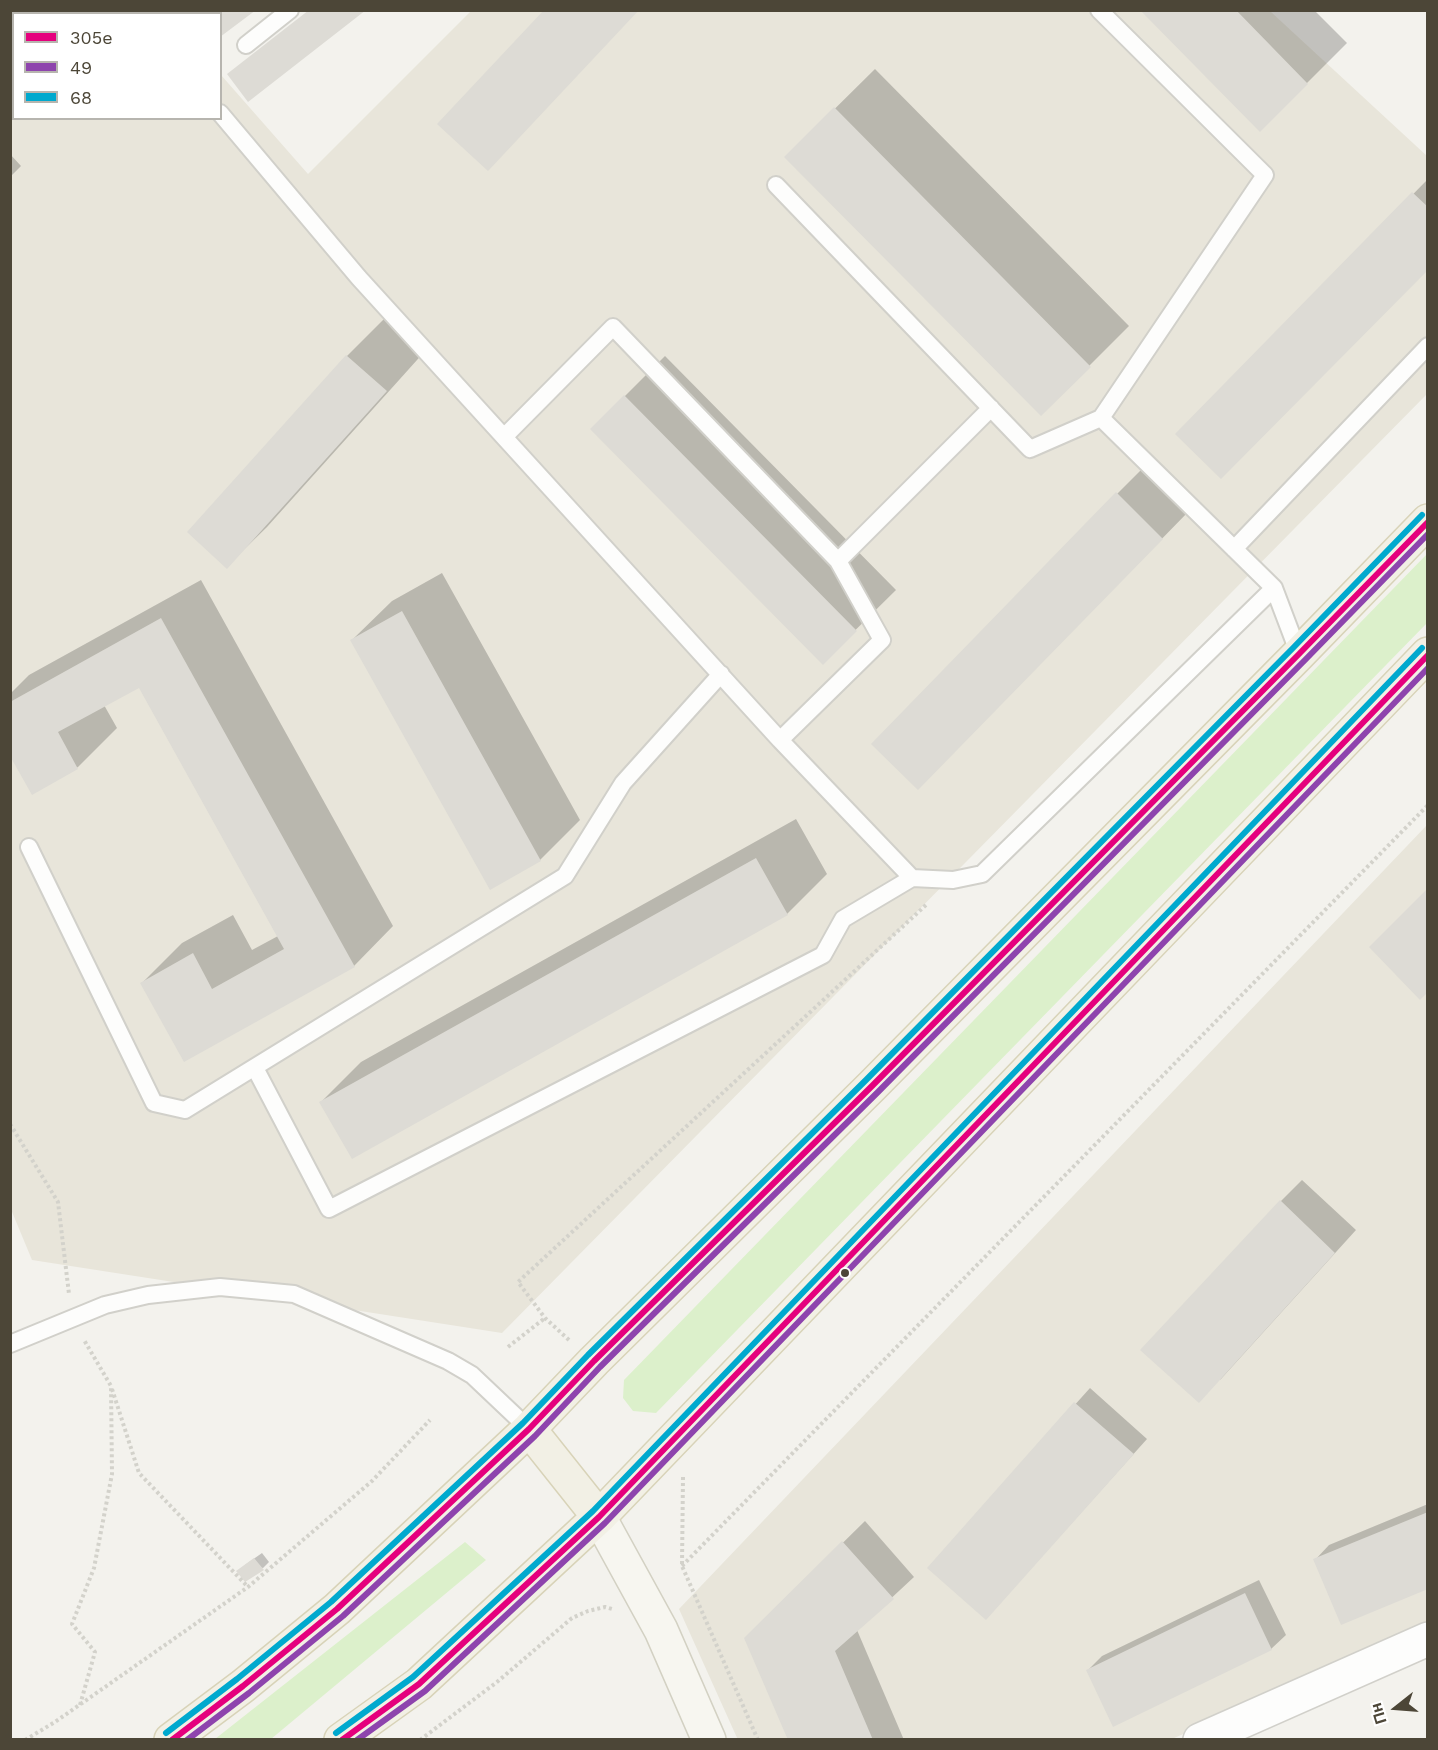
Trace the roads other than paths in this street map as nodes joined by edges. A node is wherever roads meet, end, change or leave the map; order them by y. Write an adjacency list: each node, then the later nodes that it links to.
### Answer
1 (290, 10): 3 (lane)
2 (1099, 10): 8 (lane)
3 (246, 45)
4 (222, 115): 9 (lane)
5 (776, 185): 7 (lane)
6 (1428, 346): 11 (lane)
7 (991, 408): 8 (lane); 12 (lane)
8 (1101, 418): 11 (lane)
9 (504, 437): 12 (lane); 16 (lane)
10 (1428, 521): 14 (main road)
11 (1234, 549): 13 (lane)
12 (838, 561): 17 (lane)
13 (1274, 588): 14 (lane); 19 (lane)
14 (1299, 654): 22 (main road)
15 (1428, 654): 23 (main road)
16 (721, 675): 17 (lane); 20 (lane)
17 (780, 740): 19 (lane)
18 (29, 847): 20 (lane)
19 (912, 878): 20 (lane)
20 (255, 1068)
21 (10, 1344): 22 (lane)
22 (529, 1429): 23 (main road); 25 (main road)
23 (599, 1517): 26 (main road); 27 (main road)
24 (1428, 1640): 28 (street)
25 (171, 1740)
26 (340, 1740)
27 (709, 1740)
28 (1200, 1740)

